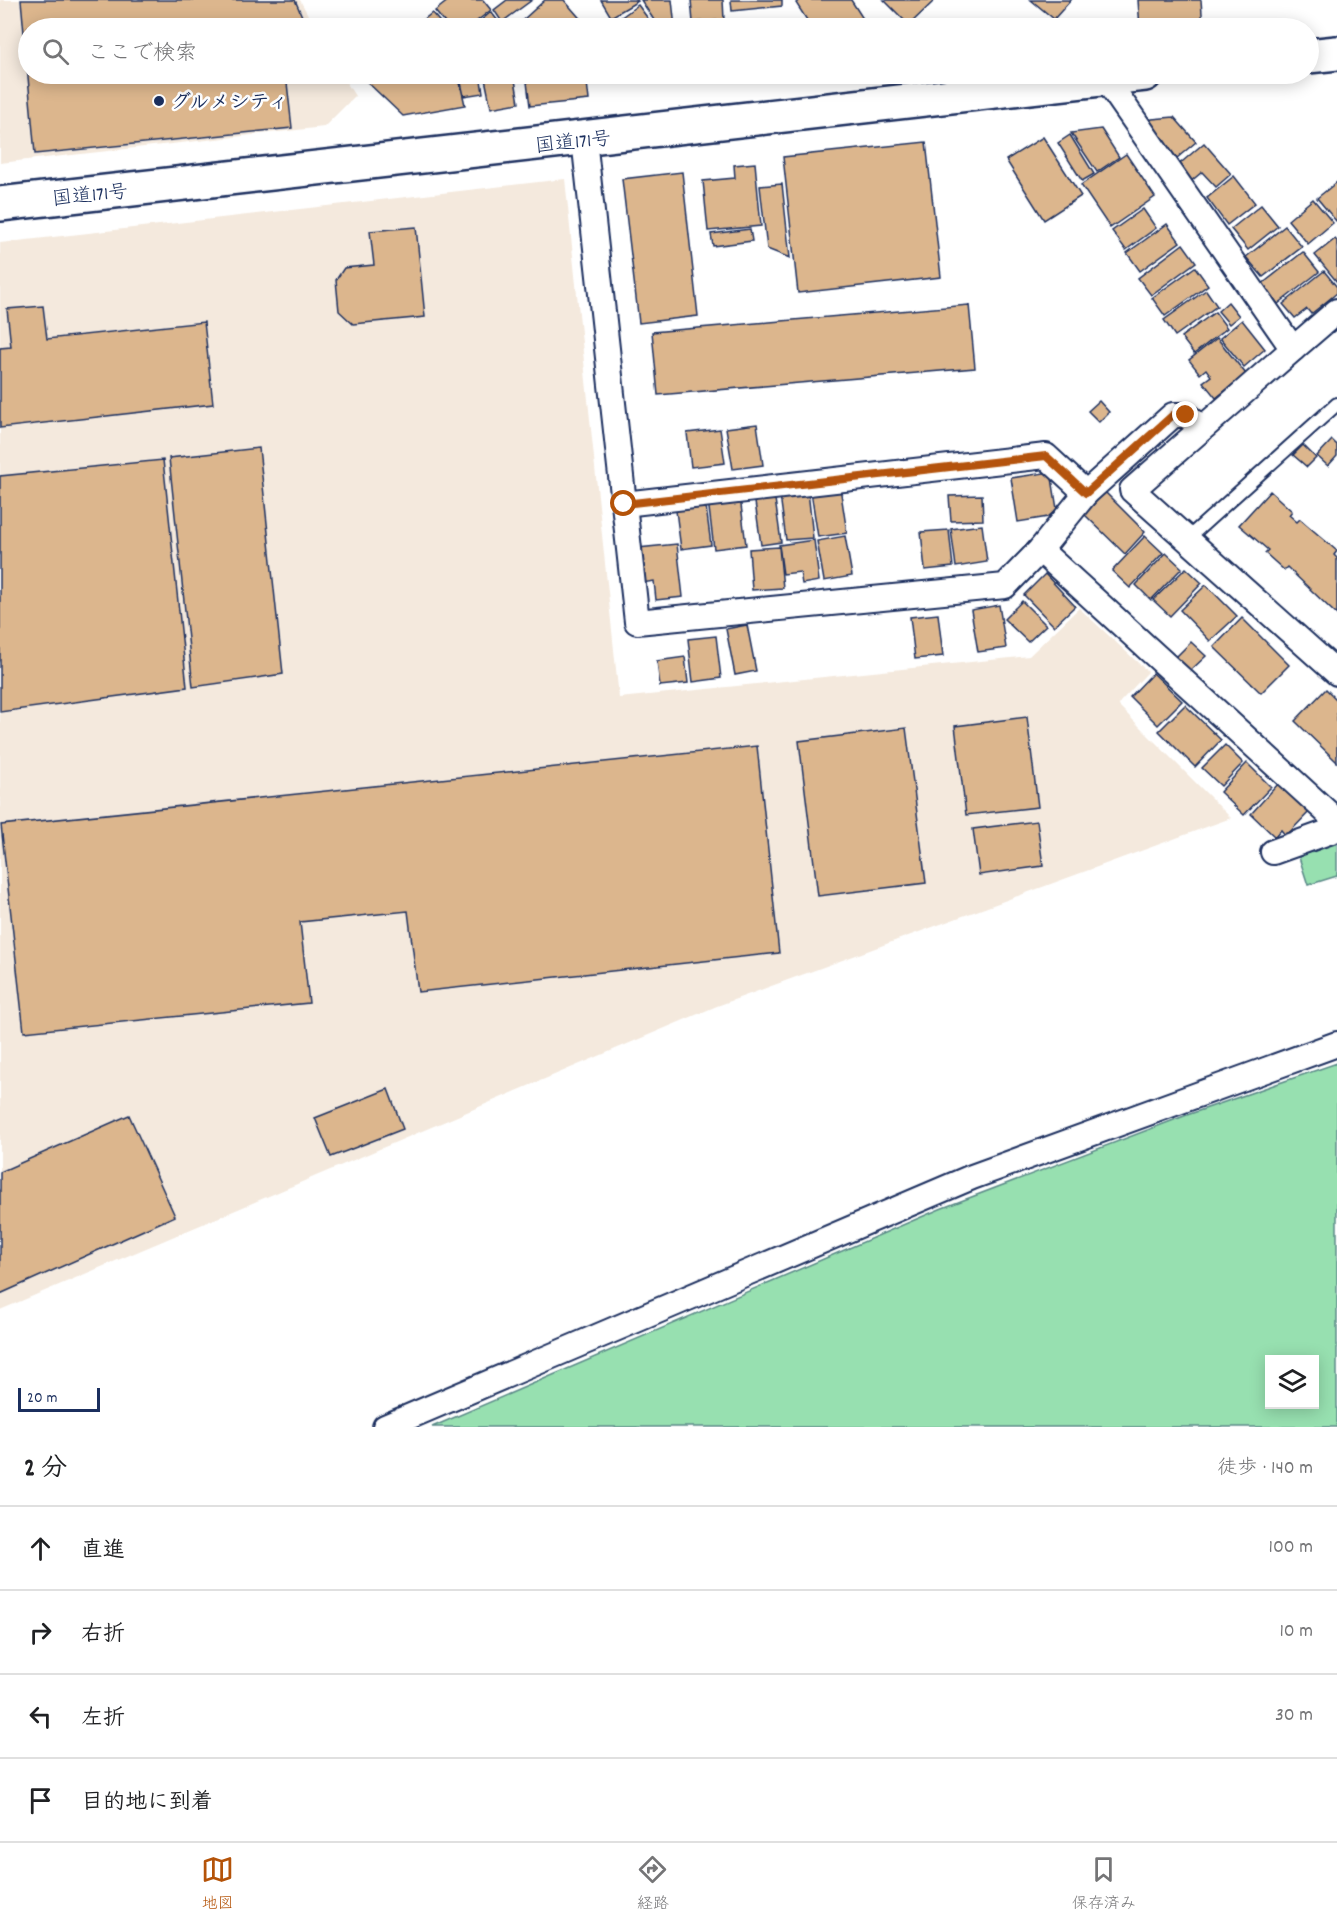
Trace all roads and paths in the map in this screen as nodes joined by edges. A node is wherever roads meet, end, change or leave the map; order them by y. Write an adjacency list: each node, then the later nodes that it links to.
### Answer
1 (1337, 53): 2 (highway)
2 (1319, 55)
3 (1054, 84): 5 (highway, 国道171号)
4 (1109, 84): 8 (street)
5 (584, 139): 6 (highway, 国道171号); 12 (street)
6 (0, 204)
7 (1337, 311): 8 (street)
8 (1293, 349): 10 (street)
9 (1337, 404): 13 (lane)
10 (1202, 428): 11 (street); 13 (street)
11 (1086, 493): 12 (street); 14 (street)
12 (624, 504): 14 (street)
13 (1187, 539): 15 (street)
14 (1040, 550): 16 (street)
15 (1337, 673)
16 (1337, 829): 17 (street)
17 (1273, 852)
18 (1337, 1044): 19 (street)
19 (385, 1427)

